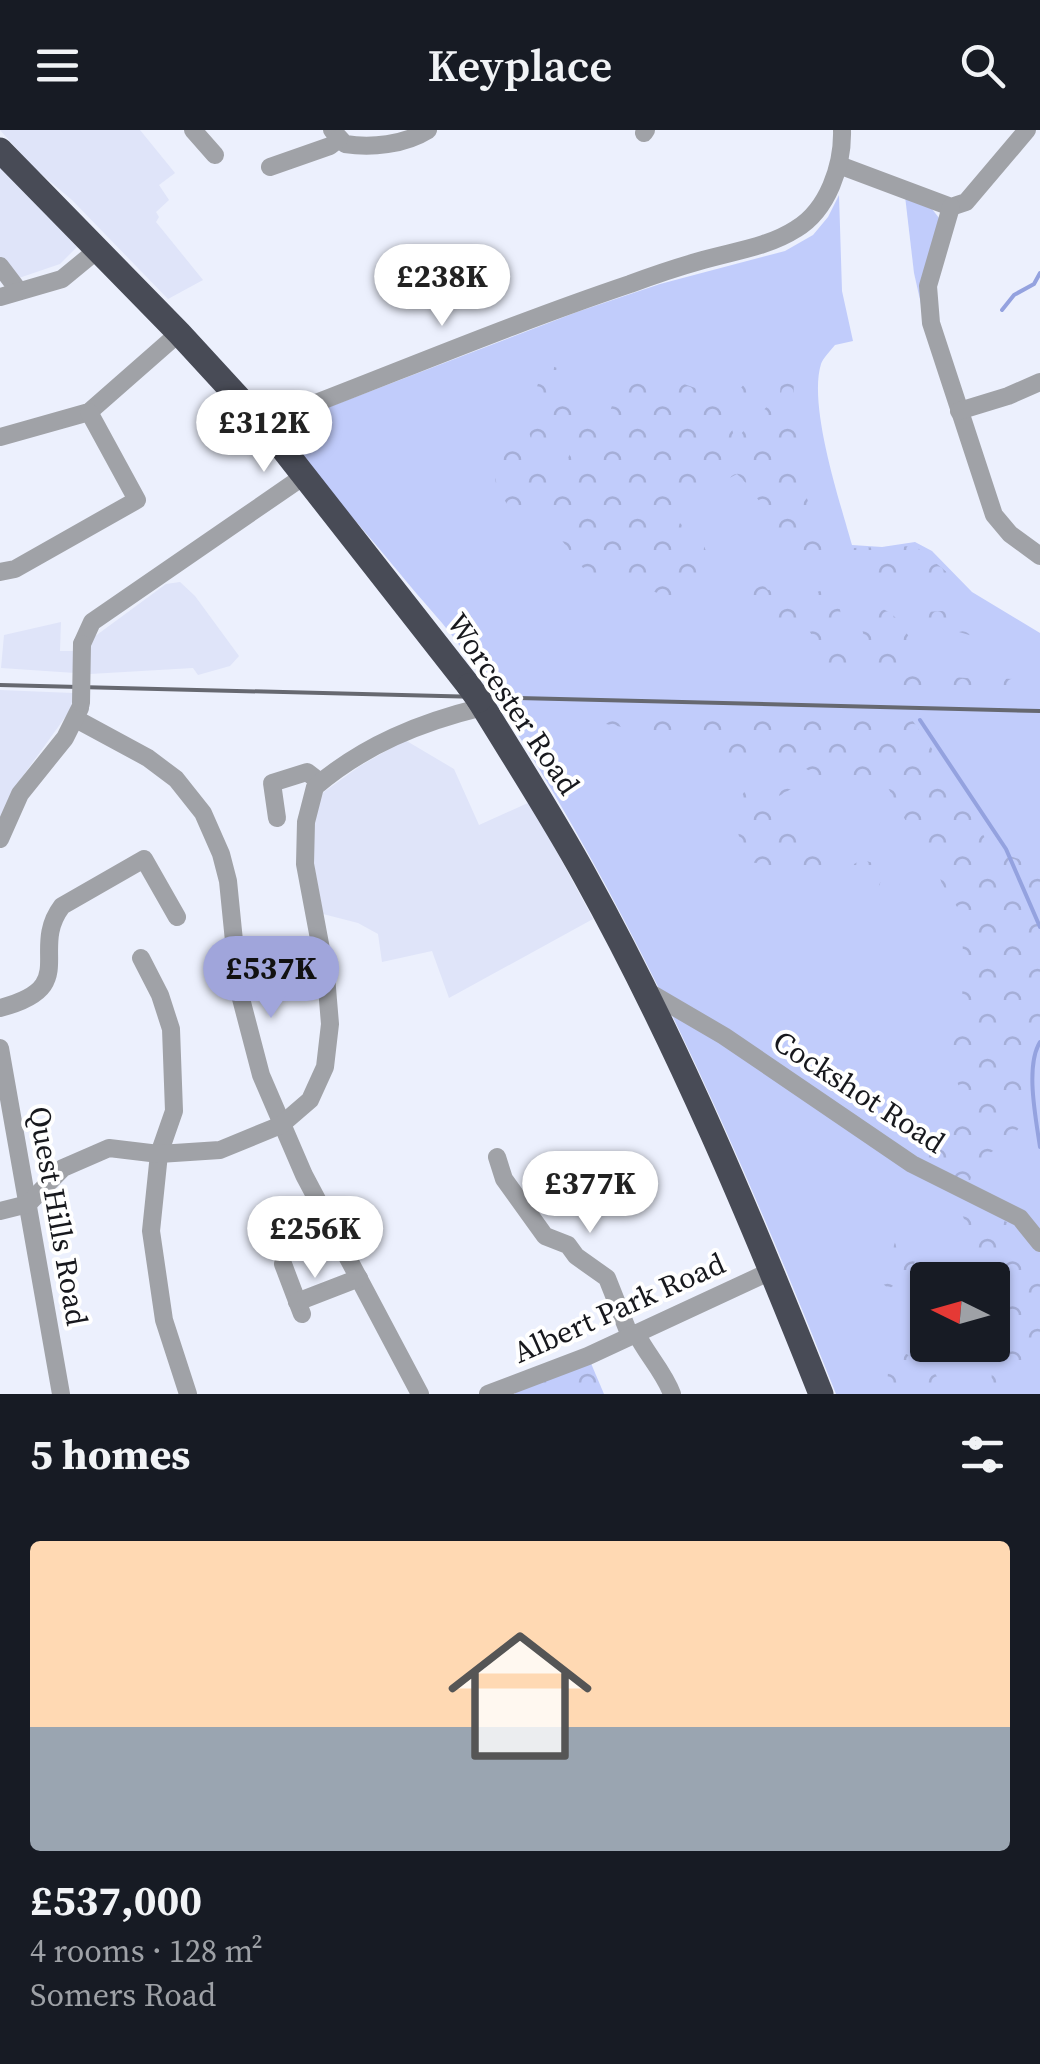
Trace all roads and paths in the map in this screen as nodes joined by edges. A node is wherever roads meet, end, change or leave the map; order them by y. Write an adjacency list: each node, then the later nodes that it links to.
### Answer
1 (193, 130): 7 (street)
2 (428, 130): 5 (street)
3 (842, 130): 8 (street)
4 (1027, 130): 10 (street)
5 (335, 135): 9 (street)
6 (0, 150): 11 (highway, Worcester Road)
7 (215, 156)
8 (839, 164): 10 (street); 19 (street)
9 (270, 166)
10 (951, 208): 17 (street)
11 (96, 251): 13 (street); 15 (highway, Worcester Road)
12 (0, 266): 13 (street)
13 (19, 290): 14 (street)
14 (0, 297)
15 (180, 333): 18 (street); 19 (highway, Worcester Road)
16 (1040, 382): 17 (street)
17 (958, 411): 22 (street)
18 (89, 412): 20 (street); 23 (street)
19 (269, 431): 21 (highway, Worcester Road)
20 (0, 437)
21 (304, 476): 24 (highway, Worcester Road); 25 (street, bridge)
22 (1040, 556)
23 (0, 572)
24 (477, 698): 26 (street); 31 (highway, Worcester Road)
25 (78, 711): 28 (street); 34 (street)
26 (320, 782): 27 (street); 34 (street)
27 (278, 818)
28 (0, 839)
29 (177, 917): 32 (street)
30 (141, 958): 35 (street)
31 (644, 989): 39 (street, Cockshot Road); 41 (highway, Worcester Road)
32 (0, 1008)
33 (0, 1048): 37 (street, Quest Hills Road)
34 (281, 1124): 35 (street); 42 (street)
35 (159, 1154): 37 (street); 45 (street)
36 (497, 1157): 43 (street)
37 (28, 1204): 38 (street); 44 (street, Quest Hills Road)
38 (0, 1211)
39 (1040, 1243)
40 (283, 1264): 42 (street)
41 (771, 1271): 43 (street, Albert Park Road); 49 (highway, Worcester Road)
42 (359, 1278): 46 (street)
43 (633, 1334): 47 (street, Albert Park Road); 48 (street)
44 (62, 1394)
45 (188, 1394)
46 (420, 1394)
47 (488, 1394)
48 (672, 1394)
49 (821, 1394)

